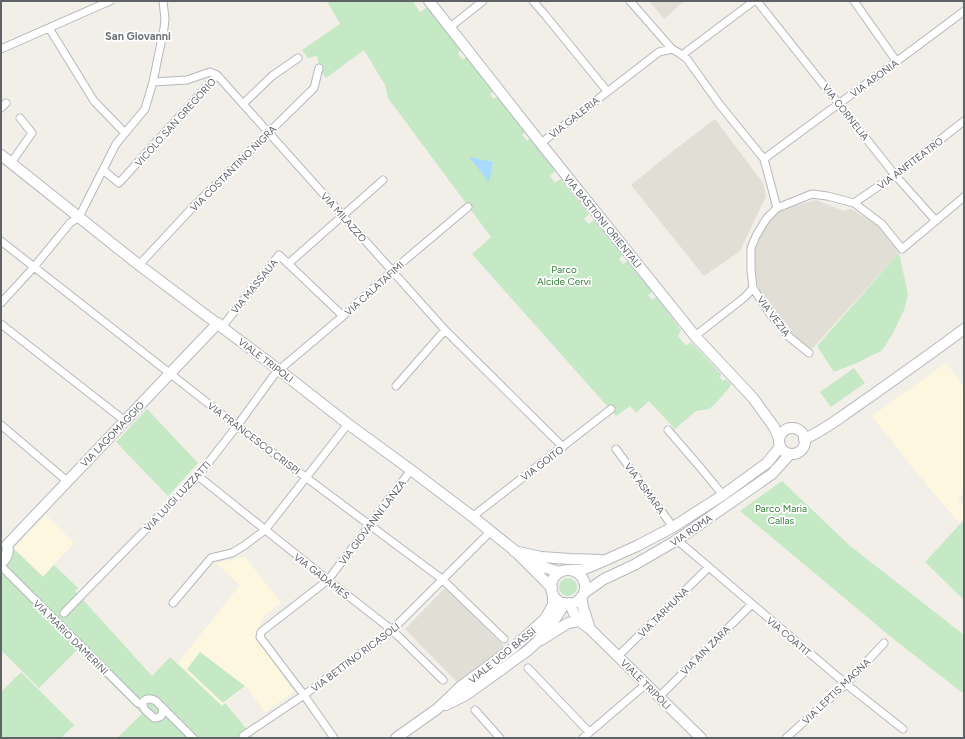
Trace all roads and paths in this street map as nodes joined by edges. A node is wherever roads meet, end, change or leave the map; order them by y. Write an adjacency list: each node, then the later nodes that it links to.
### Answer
1 (110, 1): 11 (street)
2 (163, 1): 20 (street)
3 (429, 1): 12 (street, VIA BASTIONI ORIENTALI)
4 (483, 1): 12 (street)
5 (533, 1): 21 (street)
6 (630, 1): 13 (street)
7 (754, 1): 15 (street)
8 (758, 1): 23 (street, VIA CORNELIA)
9 (854, 1): 17 (street)
10 (964, 11): 17 (street, VIA APONIA)
11 (49, 28): 14 (street); 28 (street)
12 (449, 28): 30 (street, VIA BASTIONI ORIENTALI)
13 (672, 49): 15 (street); 21 (street, VIA GALERIA)
14 (1, 50)
15 (681, 54): 32 (street)
16 (298, 58): 24 (street)
17 (897, 62): 23 (street, VIA APONIA)
18 (319, 68): 29 (street, VIA COSTANTINO NIGRA)
19 (216, 75): 20 (street, VICOLO SAN GREGORIO); 24 (street, VIA MILAZZO); 34 (street, VICOLO SAN GREGORIO)
20 (153, 82): 28 (street)
21 (608, 91): 30 (street, VIA GALERIA)
22 (6, 103): 25 (street)
23 (839, 103): 32 (street, VIA APONIA); 35 (street, VIA CORNELIA)
24 (243, 104): 29 (street, VIA MILAZZO)
25 (1, 108)
26 (20, 118): 33 (street)
27 (964, 120): 35 (street, VIA ANFITEATRO)
28 (125, 133): 34 (street)
29 (268, 133): 41 (street, VIA MILAZZO); 46 (street, VIA COSTANTINO NIGRA)
30 (541, 143): 56 (street, VIA BASTIONI ORIENTALI)
31 (1, 155): 33 (street, VIALE TRIPOLI)
32 (764, 158): 40 (street)
33 (11, 164): 42 (street, VIALE TRIPOLI)
34 (103, 170): 42 (street)
35 (895, 175): 38 (street, VIA ANFITEATRO); 43 (street, VIA CORNELIA)
36 (383, 180): 41 (street, VIA MASSAUA)
37 (964, 197): 43 (street)
38 (854, 203): 40 (street, VIA VEZIA); 43 (street, VIA VEZIA)
39 (468, 207): 48 (street, VIA CALATAFIMI)
40 (777, 208): 49 (street, VIA VEZIA)
41 (342, 216): 45 (street, VIA MASSAUA); 48 (street, VIA MILAZZO)
42 (79, 217): 46 (street, VIALE TRIPOLI); 47 (street)
43 (936, 221)
44 (1, 241): 47 (street, VIA FRANCESCO CRISPI)
45 (288, 264): 51 (street, VIA MASSAUA); 53 (street, VIA MASSAUA)
46 (139, 265): 53 (street, VIALE TRIPOLI)
47 (34, 266): 50 (street); 59 (street, VIA FRANCESCO CRISPI)
48 (392, 271): 51 (street, VIA CALATAFIMI); 55 (street, VIA MILAZZO)
49 (753, 288): 56 (street); 57 (street, VIA VEZIA)
50 (1, 303)
51 (344, 316): 58 (street, VIA CALATAFIMI)
52 (1, 324): 62 (street)
53 (220, 325): 58 (street, VIALE TRIPOLI); 59 (street, VIA LAGOMAGGIO)
54 (964, 329): 67 (street)
55 (444, 330): 60 (street); 69 (street, VIA MILAZZO)
56 (695, 336): 68 (street, VIA BASTIONI ORIENTALI)
57 (809, 353)
58 (279, 370): 63 (street, VIALE TRIPOLI); 65 (street, VIA LUIGI LUZZATTI)
59 (170, 374): 62 (street, VIA LAGOMAGGIO); 65 (street, VIA FRANCESCO CRISPI)
60 (396, 386)
61 (611, 409): 69 (street, VIA GOITO)
62 (125, 421): 75 (street, VIA LAGOMAGGIO)
63 (348, 424): 72 (street, VIALE TRIPOLI); 74 (street)
64 (1, 425): 75 (street)
65 (237, 426): 73 (street, VIA LUIGI LUZZATTI); 74 (street, VIA FRANCESCO CRISPI)
66 (668, 430): 76 (street)
67 (804, 439): 68 (street); 71 (street)
68 (780, 443): 71 (street); 76 (street, VIA ROMA)
69 (563, 447): 77 (street, VIA GOITO)
70 (616, 449): 79 (street, VIA ASMARA)
71 (790, 454): 82 (street, VIA ROMA)
72 (412, 470): 77 (street, VIALE TRIPOLI); 78 (street, VIA GIOVANNI LANZA)
73 (198, 476): 80 (street, VIA GADAMES); 97 (street, VIA LUIGI LUZZATTI)
74 (306, 478): 78 (street, VIA FRANCESCO CRISPI); 80 (street)
75 (66, 481): 83 (street, VIA LAGOMAGGIO)
76 (723, 495): 79 (street, VIA ROMA)
77 (472, 517): 81 (street, VIALE TRIPOLI)
78 (369, 525): 90 (street, VIA FRANCESCO CRISPI); 91 (street, VIA GIOVANNI LANZA)
79 (673, 527): 85 (street, VIA ROMA)
80 (265, 530): 91 (street, VIA GADAMES); 94 (street)
81 (490, 532): 84 (street, VIALE TRIPOLI); 90 (street, VIA BETTINO RICASOLI)
82 (677, 540): 87 (street, VIA COATIT); 93 (street, VIA ROMA)
83 (4, 543): 86 (street, VIA LAGOMAGGIO)
84 (517, 554): 85 (street, VIA ROMA); 89 (street, VIALE TRIPOLI); 92 (street, VIALE TRIPOLI)
85 (605, 560): 88 (street, VIA ROMA)
86 (1, 565): 111 (street, VIA MARIO DAMERINI)
87 (708, 567): 96 (street, VIA COATIT); 104 (street, VIA TARHUNA)
88 (573, 570): 89 (street); 93 (street)
89 (560, 572): 92 (street)
90 (442, 579): 100 (street, VIA BETTINO RICASOLI); 101 (street, VIA FRANCESCO CRISPI)
91 (328, 580): 100 (street, VIA GADAMES); 109 (street, VIA GIOVANNI LANZA)
92 (553, 591): 95 (street); 113 (street, VIALE UGO BASSI)
93 (582, 595): 95 (street); 99 (street, VIALE TRIPOLI)
94 (173, 603)
95 (567, 603): 98 (street, VIALE TRIPOLI); 102 (street, VIALE UGO BASSI)
96 (752, 604): 108 (street, VIA COATIT); 110 (street, VIA AIN ZARA)
97 (64, 613)
98 (579, 621): 99 (street, VIALE TRIPOLI); 102 (street, VIALE UGO BASSI)
99 (590, 629): 104 (street, VIALE TRIPOLI)
100 (392, 630): 106 (street, VIA GADAMES); 109 (street, VIA BETTINO RICASOLI)
101 (504, 639)
102 (537, 642): 113 (street, VIALE UGO BASSI)
103 (884, 643): 108 (street, VIA LEPTIS MAGNA)
104 (618, 656): 107 (street, VIALE TRIPOLI)
105 (528, 668): 116 (street)
106 (443, 680)
107 (646, 684): 110 (street, VIALE TRIPOLI); 116 (street)
108 (846, 684): 115 (street, VIA COATIT); 124 (street, VIA LEPTIS MAGNA)
109 (304, 695): 117 (street, VIA BETTINO RICASOLI); 120 (street)
110 (659, 697): 118 (street, VIALE TRIPOLI)
111 (143, 704): 112 (street); 112 (street, VIA MARIO DAMERINI)
112 (162, 707): 119 (street)
113 (437, 709): 121 (street, VIALE UGO BASSI)
114 (475, 710): 122 (street)
115 (903, 729)
116 (589, 732): 123 (street)
117 (243, 736)
118 (697, 737)
119 (193, 738)
120 (334, 738)
121 (396, 738)
122 (500, 738)
123 (583, 738)
124 (786, 738)

